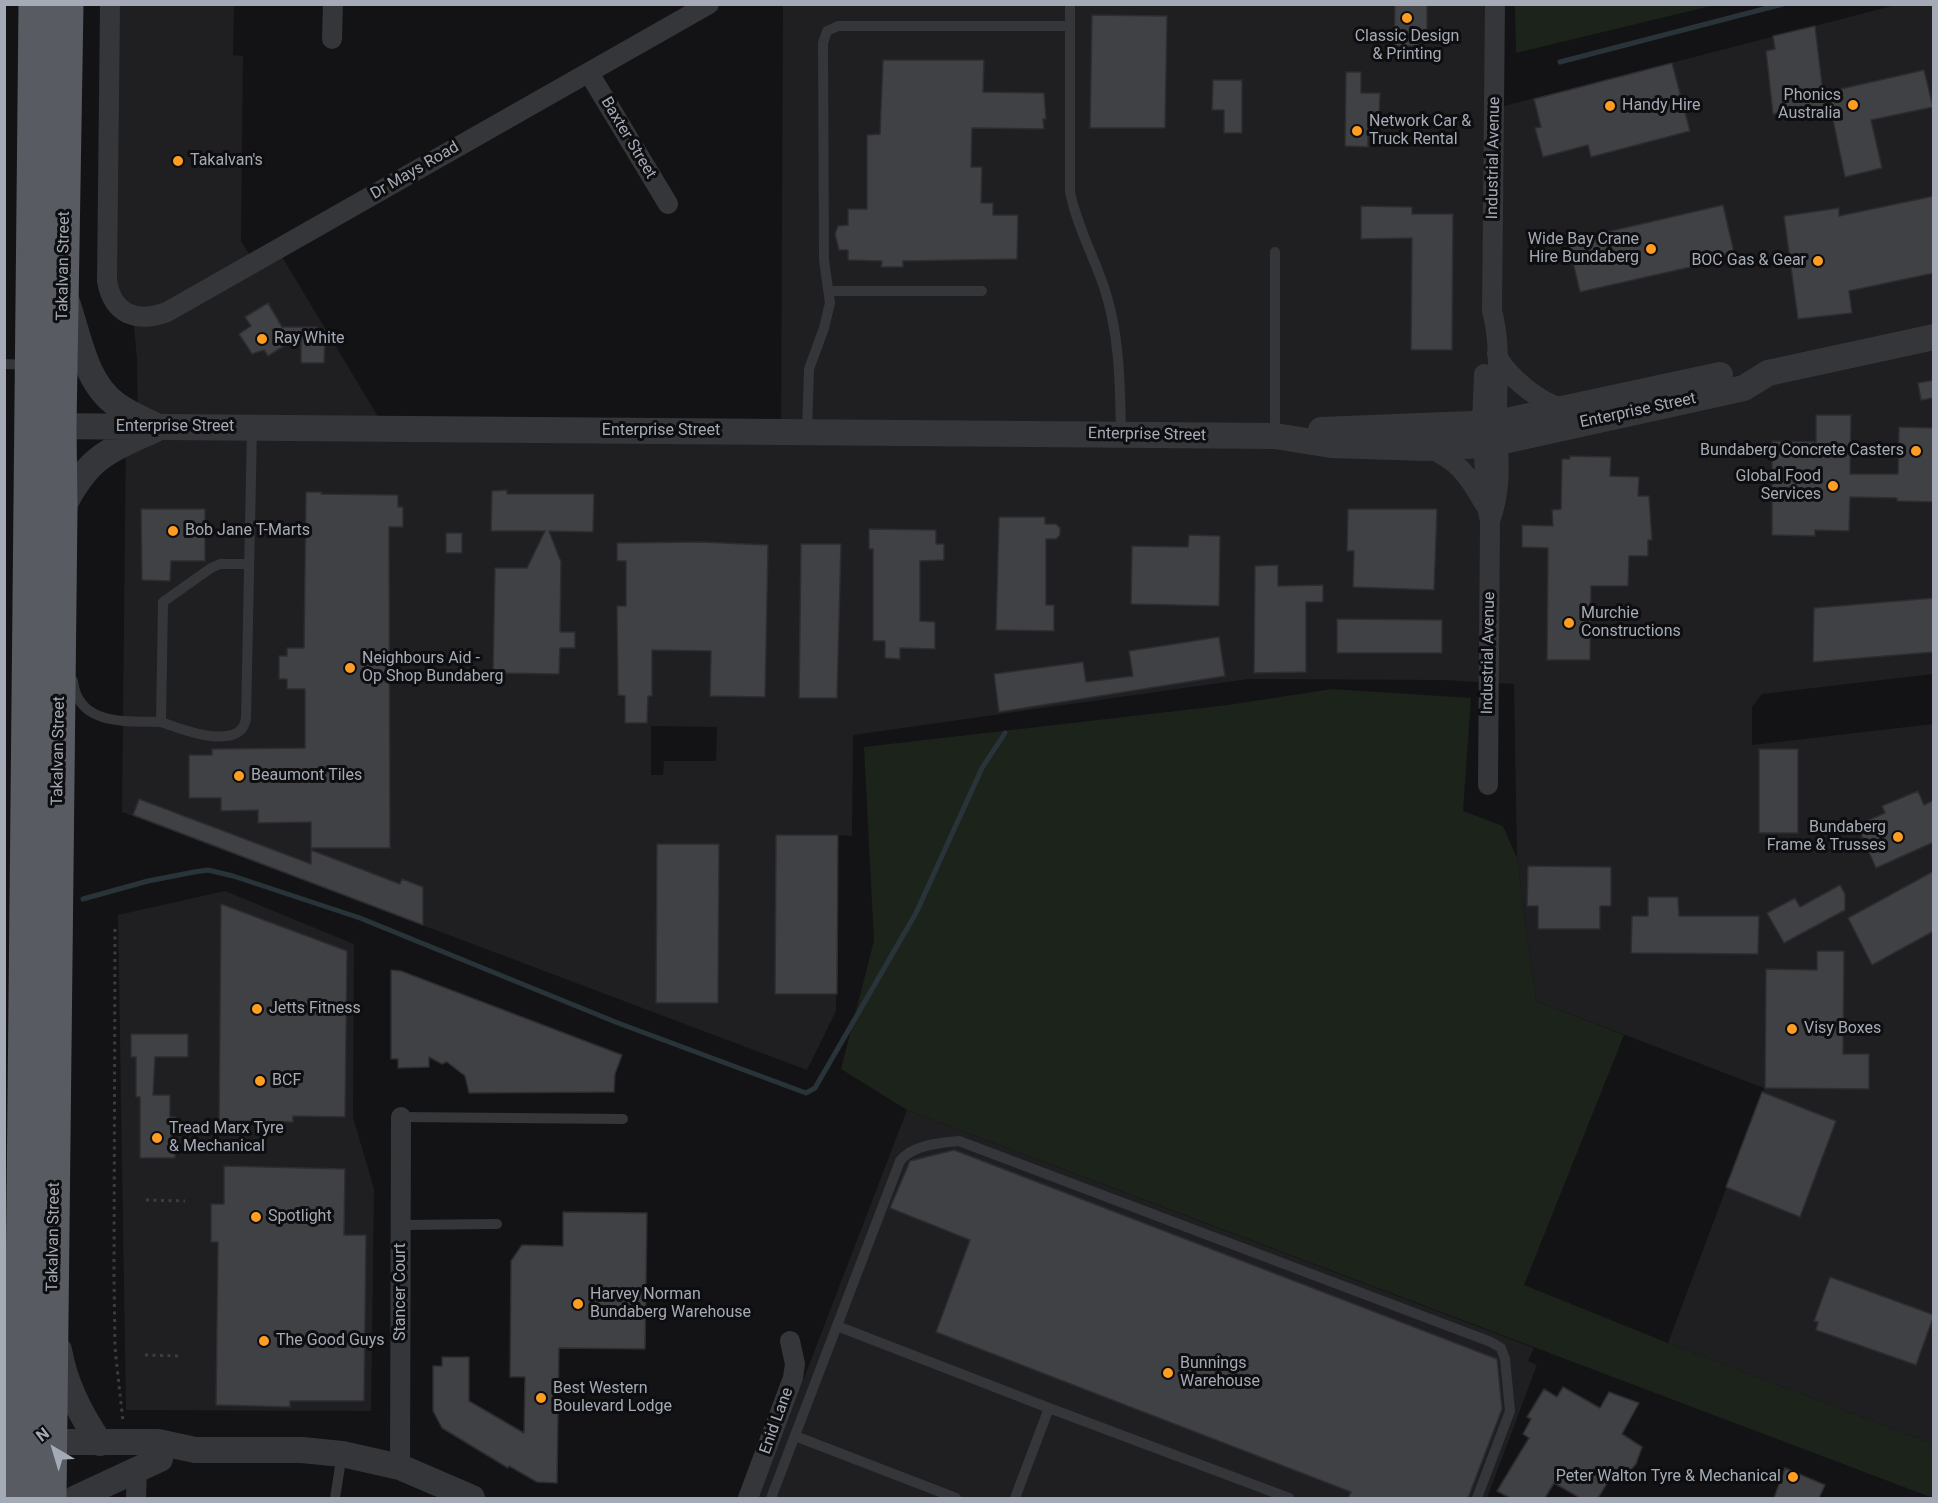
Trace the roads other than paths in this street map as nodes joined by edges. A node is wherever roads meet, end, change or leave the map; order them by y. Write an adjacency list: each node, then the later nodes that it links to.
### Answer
1 (35, 4): 19 (highway, Takalvan Street)
2 (67, 4): 13 (highway, Takalvan Street)
3 (110, 4): 10 (street, Dr Mays Road)
4 (333, 4): 9 (street)
5 (709, 4): 10 (street, Dr Mays Road)
6 (1070, 4): 8 (lane)
7 (1495, 4): 16 (street, Industrial Avenue)
8 (1070, 26): 14 (lane); 28 (lane)
9 (332, 39)
10 (589, 73): 11 (street, Baxter Street)
11 (668, 204)
12 (1275, 252): 29 (lane)
13 (64, 291): 23 (highway, Takalvan Street); 25 (street)
14 (830, 291): 15 (lane); 26 (lane)
15 (982, 291)
16 (1492, 311): 18 (street, Industrial Avenue); 21 (street, Industrial Avenue)
17 (1934, 337): 20 (street, Enterprise Street)
18 (1497, 354): 22 (street); 27 (street, Industrial Avenue)
19 (18, 365): 23 (highway, Takalvan Street)
20 (1768, 373): 22 (street, Enterprise Street); 27 (street, Enterprise Street)
21 (1484, 379): 27 (street, Industrial Avenue); 30 (street)
22 (1564, 408): 27 (street, Enterprise Street)
23 (46, 426): 25 (street, Enterprise Street); 31 (highway, Takalvan Street); 39 (highway, Takalvan Street)
24 (252, 427): 25 (street, Enterprise Street); 26 (street, Enterprise Street); 33 (lane)
25 (159, 428): 31 (street)
26 (807, 432): 28 (street, Enterprise Street)
27 (1491, 434): 30 (street, Enterprise Street); 32 (street, Industrial Avenue)
28 (1121, 435): 29 (street, Enterprise Street)
29 (1282, 437): 30 (street, Enterprise Street)
30 (1431, 438): 32 (street)
31 (62, 509): 34 (highway, Takalvan Street)
32 (1489, 514): 38 (street, Industrial Avenue)
33 (249, 564): 37 (lane); 37 (lane)
34 (61, 580): 35 (lane); 39 (highway, Takalvan Street)
35 (72, 643)
36 (73, 673): 37 (lane)
37 (161, 722)
38 (1488, 785)
39 (29, 895): 40 (highway, Takalvan Street); 41 (highway, Takalvan Street)
40 (56, 1018): 41 (highway); 46 (highway, Takalvan Street)
41 (20, 1117): 49 (highway, Takalvan Street)
42 (401, 1117): 43 (lane); 45 (street, Stancer Court)
43 (622, 1119)
44 (497, 1224): 45 (lane)
45 (401, 1225): 57 (street, Stancer Court)
46 (53, 1317): 52 (street); 54 (highway, Takalvan Street)
47 (837, 1326): 50 (lane); 51 (lane); 69 (lane)
48 (790, 1341): 64 (street, Enid Lane)
49 (13, 1401): 54 (highway, Takalvan Street)
50 (1049, 1408): 67 (lane); 68 (lane)
51 (795, 1436): 65 (lane); 66 (lane)
52 (100, 1443): 53 (street); 54 (street)
53 (195, 1450): 55 (street); 56 (street)
54 (25, 1454): 56 (street); 58 (highway, Takalvan Street); 59 (highway, Takalvan Street)
55 (342, 1454): 57 (street); 62 (lane)
56 (149, 1464): 60 (street); 61 (street)
57 (400, 1467): 63 (street)
58 (20, 1498)
59 (50, 1498)
60 (76, 1498)
61 (136, 1498)
62 (335, 1498)
63 (472, 1498)
64 (748, 1498)
65 (771, 1498)
66 (956, 1498)
67 (1015, 1498)
68 (1288, 1498)
69 (1478, 1498)

